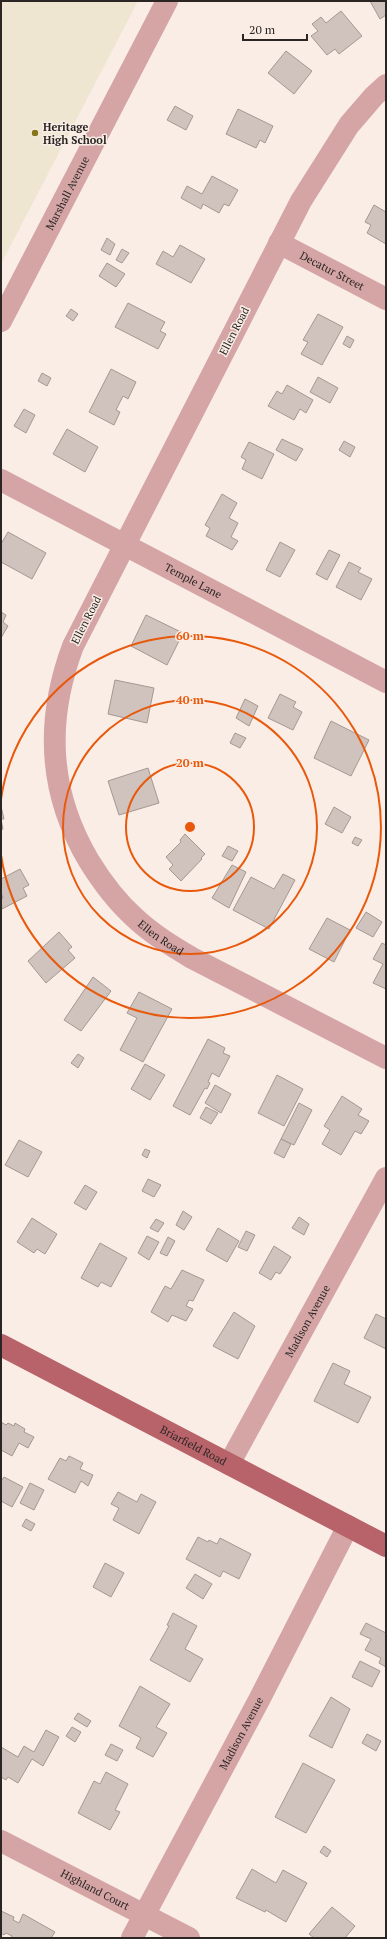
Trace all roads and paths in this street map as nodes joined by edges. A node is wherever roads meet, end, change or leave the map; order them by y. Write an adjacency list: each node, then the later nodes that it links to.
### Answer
1 (167, 1): 5 (street, Marshall Avenue)
2 (386, 85): 3 (street, Ellen Road)
3 (279, 243): 4 (street, Decatur Street); 7 (street, Ellen Road)
4 (386, 299)
5 (1, 320)
6 (1, 480): 7 (street, Temple Lane)
7 (125, 544): 8 (street, Temple Lane); 9 (street, Ellen Road)
8 (386, 682)
9 (386, 1058)
10 (386, 1178): 12 (street, Madison Avenue)
11 (1, 1345): 12 (main road, Briarfield Road)
12 (229, 1464): 13 (main road, Briarfield Road)
13 (348, 1526): 14 (main road, Briarfield Road); 16 (street, Madison Avenue)
14 (386, 1546)
15 (1, 1841): 16 (street, Highland Court)
16 (144, 1916): 17 (street, Madison Avenue); 18 (street, Highland Court)
17 (132, 1938)
18 (189, 1938)

